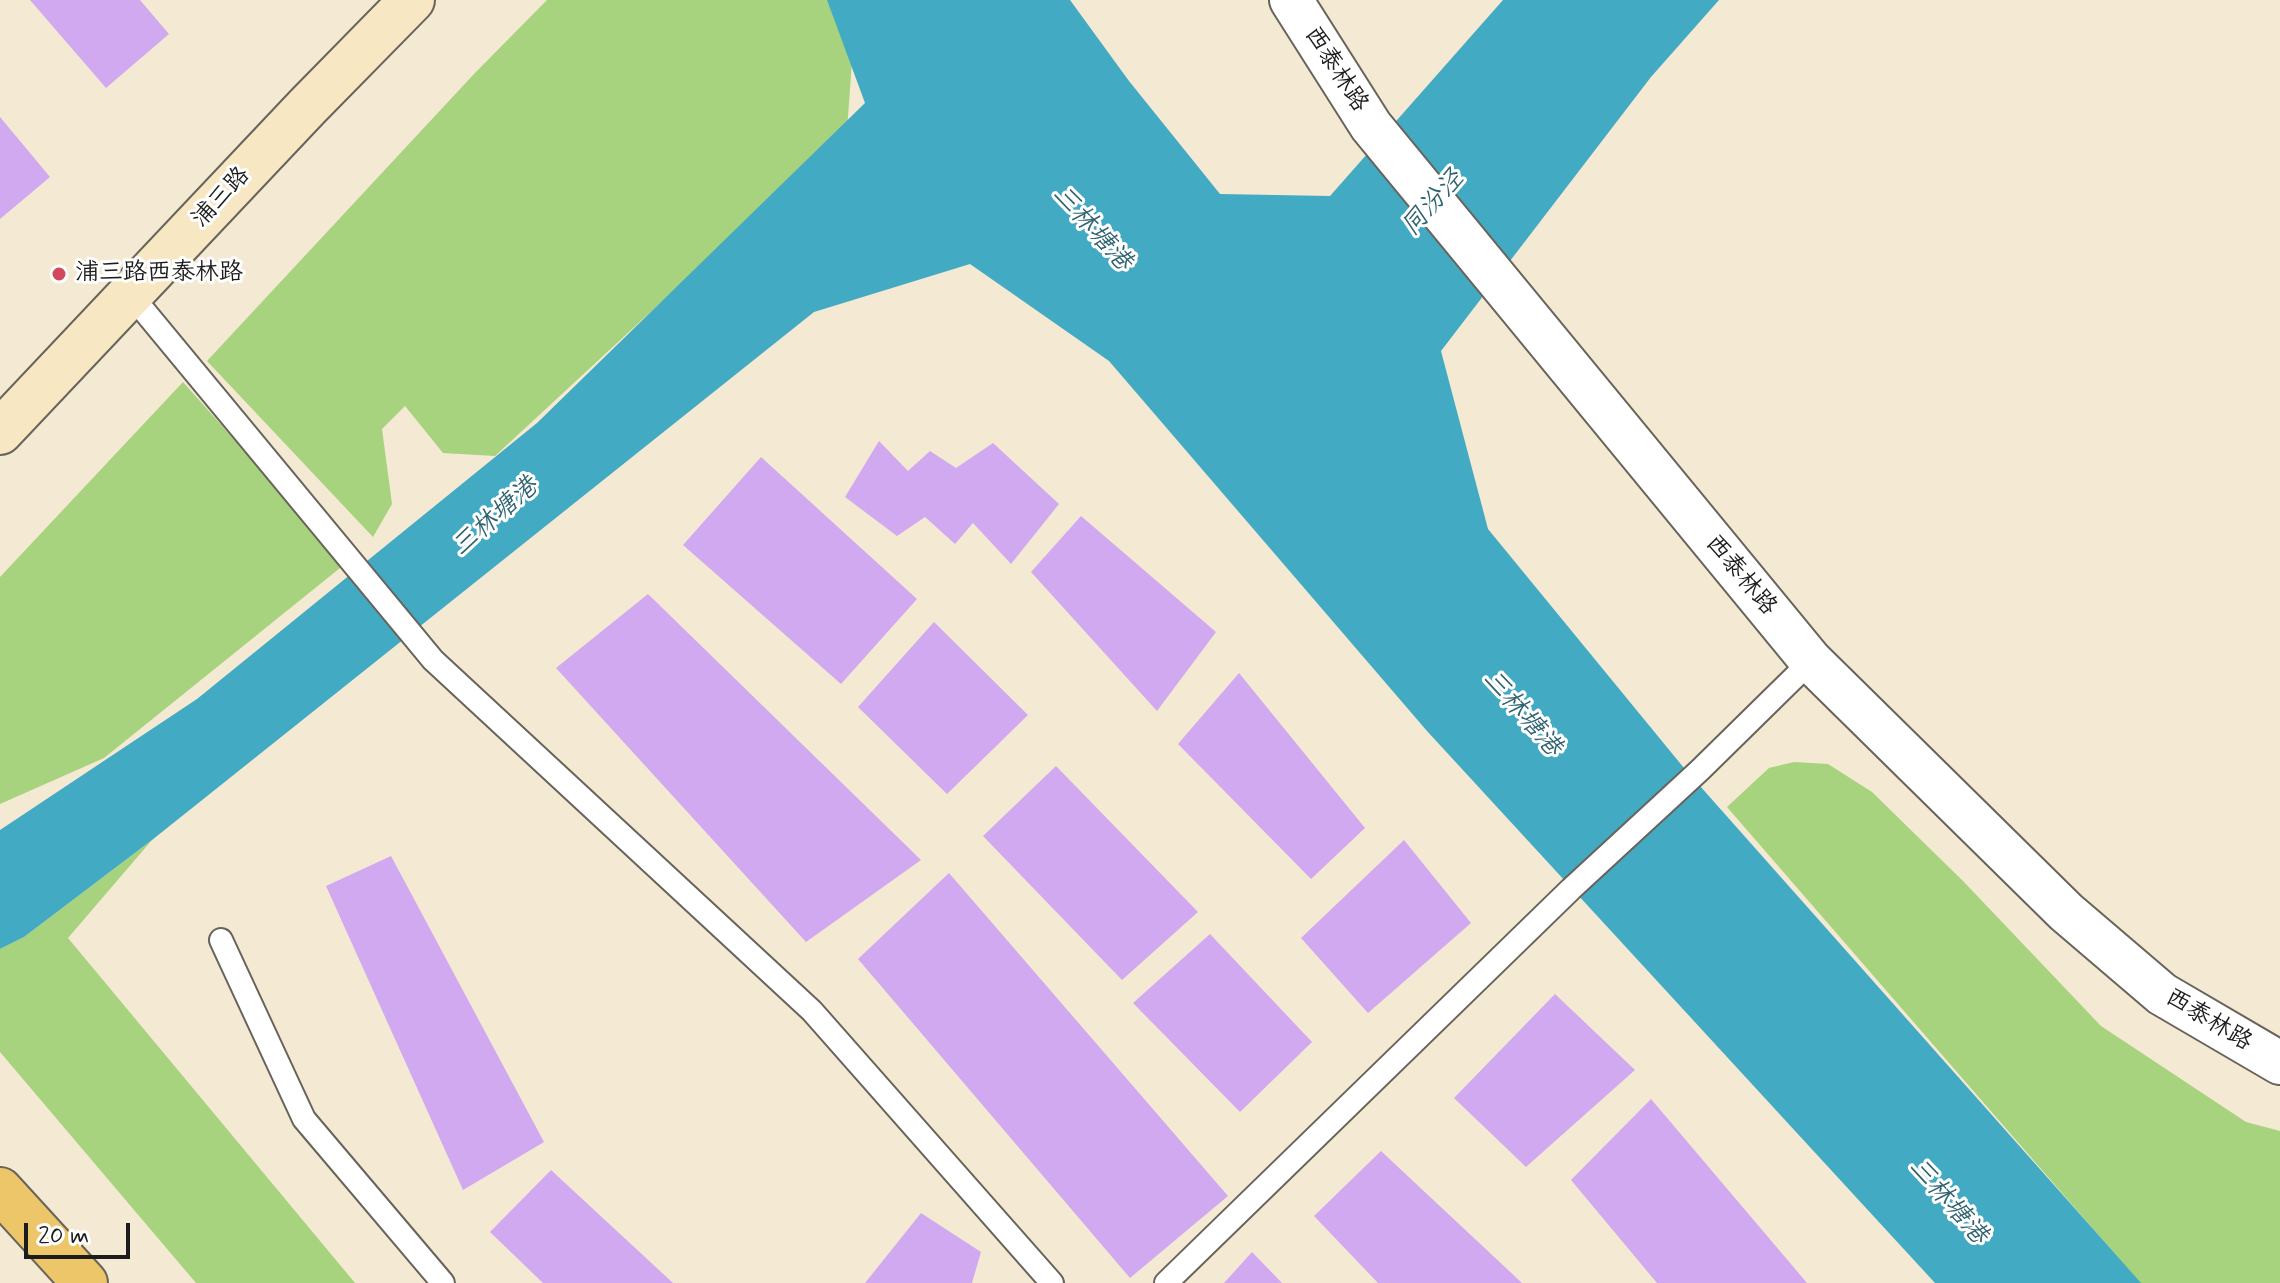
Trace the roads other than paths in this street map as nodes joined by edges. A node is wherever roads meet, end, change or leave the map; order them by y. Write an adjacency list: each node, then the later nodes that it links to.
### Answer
1 (412, 0): 3 (street, 浦三路)
2 (1291, 0): 5 (street, 西泰林路)
3 (131, 295): 4 (street, 浦三路); 11 (lane)
4 (0, 432)
5 (1811, 661): 7 (street, 西泰林路); 12 (lane)
6 (221, 940): 10 (lane)
7 (2280, 1063)
8 (0, 1190): 9 (main road)
9 (85, 1283)
10 (443, 1283)
11 (1052, 1283)
12 (1166, 1283)

